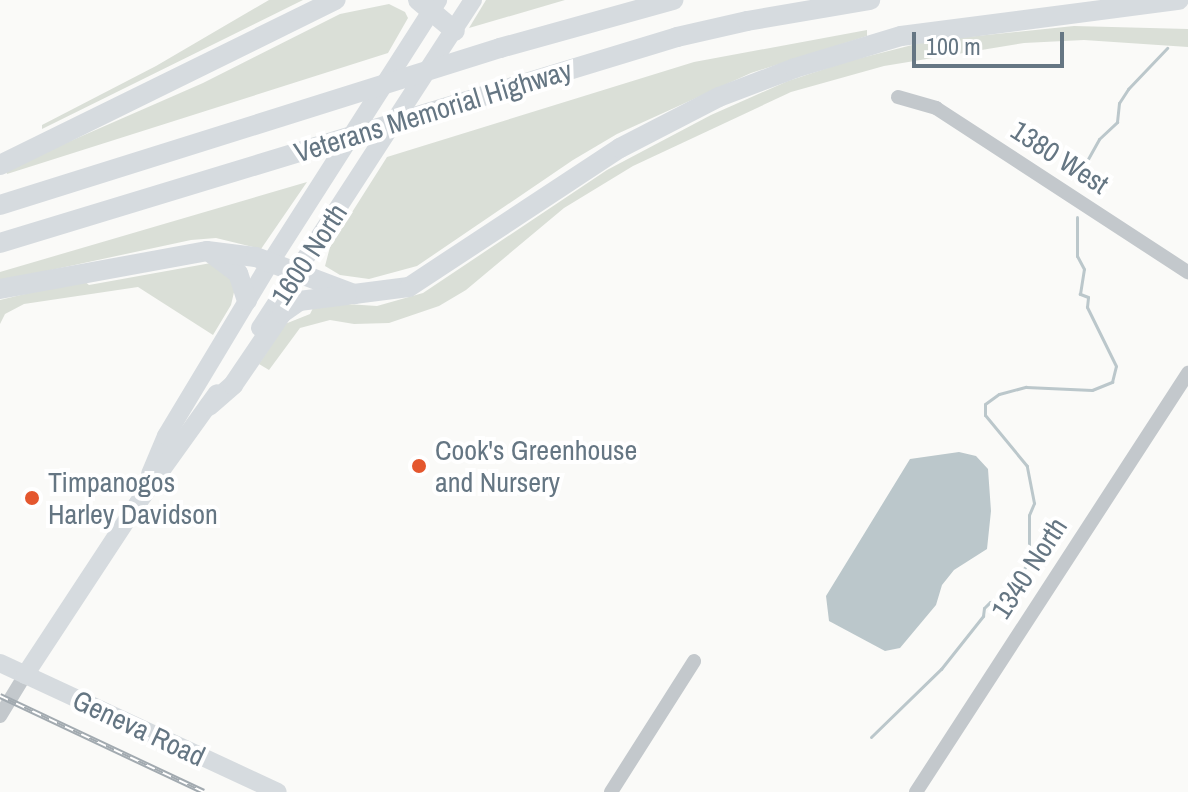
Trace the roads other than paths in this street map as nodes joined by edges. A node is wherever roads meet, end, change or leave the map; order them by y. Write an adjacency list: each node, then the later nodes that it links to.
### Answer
1 (336, 0): 9 (highway)
2 (473, 0): 7 (main road, 1600 North)
3 (673, 0): 10 (highway, Veterans Memorial Highway)
4 (870, 0): 11 (highway, Veterans Memorial Highway)
5 (1179, 0): 17 (highway)
6 (430, 3): 7 (highway); 13 (main road, 1600 North)
7 (455, 31): 15 (main road, 1600 North)
8 (898, 97): 14 (street, 1380 West)
9 (0, 165)
10 (0, 205)
11 (0, 243)
12 (207, 251): 13 (highway); 16 (highway); 18 (highway)
13 (270, 263): 15 (highway); 18 (main road, 1600 North)
14 (1188, 272)
15 (296, 273): 17 (highway); 20 (main road, 1600 North)
16 (0, 289)
17 (354, 294): 20 (highway)
18 (247, 301): 21 (main road, 1600 North)
19 (1188, 373): 28 (street, 1340 North)
20 (209, 406): 21 (main road, 1600 North)
21 (138, 503): 24 (main road, 1600 North)
22 (694, 661): 27 (street)
23 (0, 663): 24 (main road, Geneva Road)
24 (25, 675): 25 (street, 1600 North); 26 (main road, Geneva Road)
25 (0, 716)
26 (278, 792)
27 (611, 792)
28 (916, 792)

